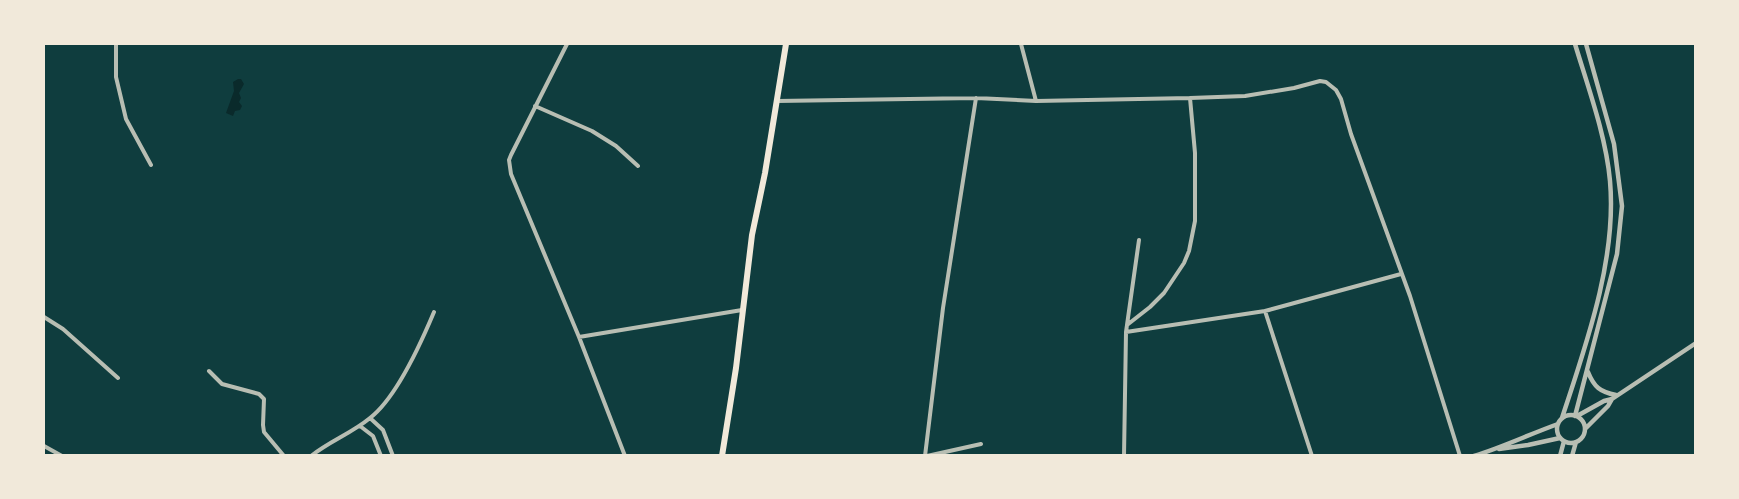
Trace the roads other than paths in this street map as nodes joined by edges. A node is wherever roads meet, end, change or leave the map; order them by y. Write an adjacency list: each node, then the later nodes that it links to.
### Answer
1 (116, 44): 12 (street)
2 (567, 44): 11 (street)
3 (786, 44): 10 (main road)
4 (1021, 44): 9 (street)
5 (1575, 44): 30 (street)
6 (1586, 44): 25 (street)
7 (975, 98): 9 (street); 10 (street); 46 (street)
8 (1190, 98): 9 (street); 15 (street); 20 (street)
9 (1036, 100)
10 (776, 101): 16 (main road)
11 (535, 106): 13 (street); 22 (street)
12 (151, 165)
13 (638, 166)
14 (1139, 240): 20 (street)
15 (1401, 274): 17 (street); 49 (street)
16 (742, 310): 22 (street); 45 (main road)
17 (1265, 311): 21 (street); 48 (street)
18 (434, 312): 29 (street)
19 (44, 317): 26 (street)
20 (1126, 325): 21 (street)
21 (1126, 332): 47 (street)
22 (579, 337): 44 (street)
23 (1695, 344): 27 (street)
24 (209, 371): 40 (street)
25 (1588, 372): 27 (street); 28 (street)
26 (118, 378)
27 (1614, 397): 28 (street); 33 (street)
28 (1576, 416): 30 (street); 33 (street)
29 (370, 418): 32 (street); 43 (street)
30 (1562, 418): 31 (street)
31 (1558, 424): 34 (street); 38 (street)
32 (359, 426): 41 (street); 42 (street)
33 (1585, 429): 35 (street)
34 (1562, 439): 35 (street); 38 (street); 51 (street)
35 (1576, 442): 52 (street)
36 (981, 444): 46 (street)
37 (44, 446): 39 (street)
38 (1496, 449): 50 (street)
39 (62, 456)
40 (284, 456)
41 (311, 456)
42 (381, 456)
43 (393, 456)
44 (625, 456)
45 (723, 456)
46 (926, 456)
47 (1124, 456)
48 (1312, 456)
49 (1460, 456)
50 (1474, 456)
51 (1560, 456)
52 (1572, 456)

